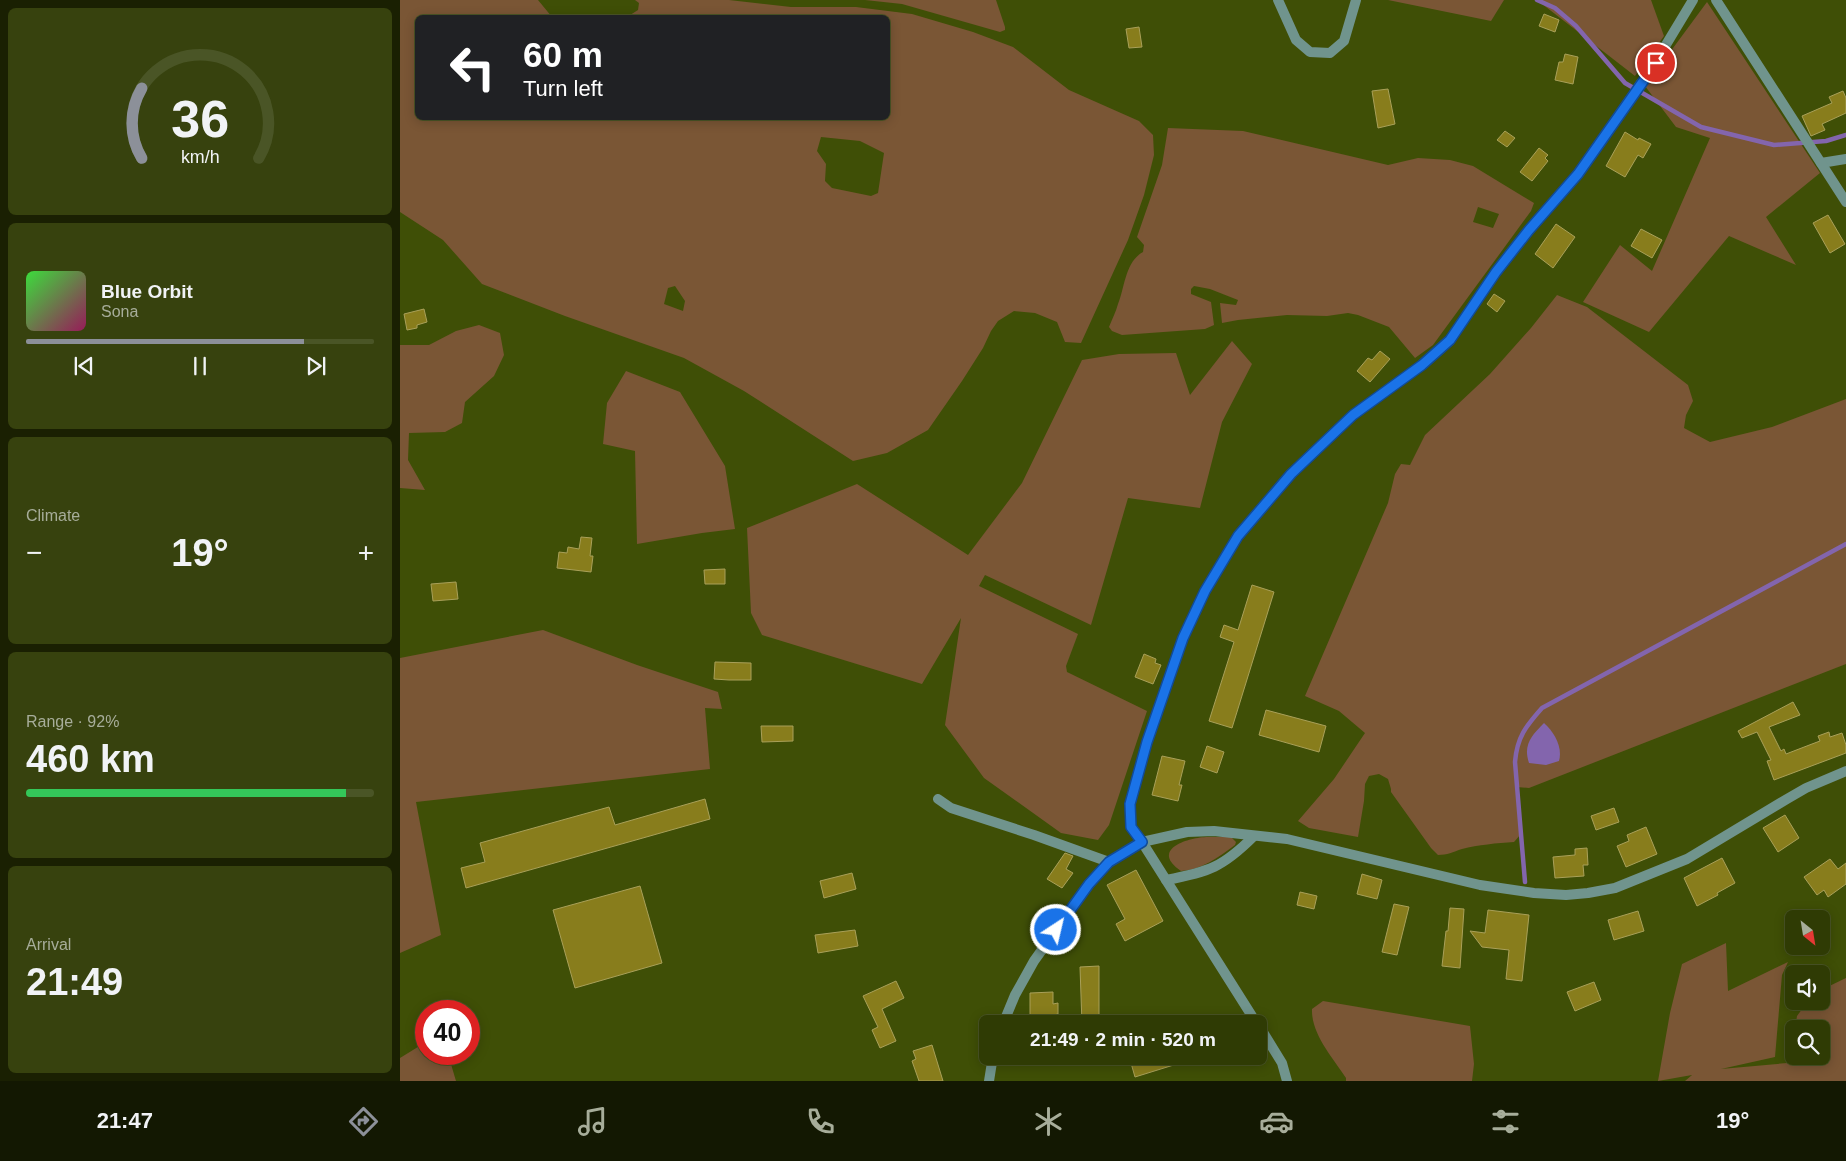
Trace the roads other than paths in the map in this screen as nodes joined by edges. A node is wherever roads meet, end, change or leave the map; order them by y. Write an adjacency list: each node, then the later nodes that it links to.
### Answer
1 (1278, 0): 2 (street)
2 (1356, 0)
3 (1693, 0): 11 (street)
4 (1716, 0): 6 (street)
5 (1846, 159): 6 (street)
6 (1821, 163): 7 (street)
7 (1846, 202)
8 (1846, 772): 10 (street)
9 (938, 799): 12 (street)
10 (1254, 836): 11 (street); 13 (street)
11 (1142, 842): 12 (street); 13 (street)
12 (1109, 862): 14 (street)
13 (1166, 880): 15 (street)
14 (1007, 1015)
15 (1251, 1015)
16 (1267, 1040): 19 (street)
17 (992, 1065): 18 (street)
18 (989, 1081)
19 (1287, 1081)

